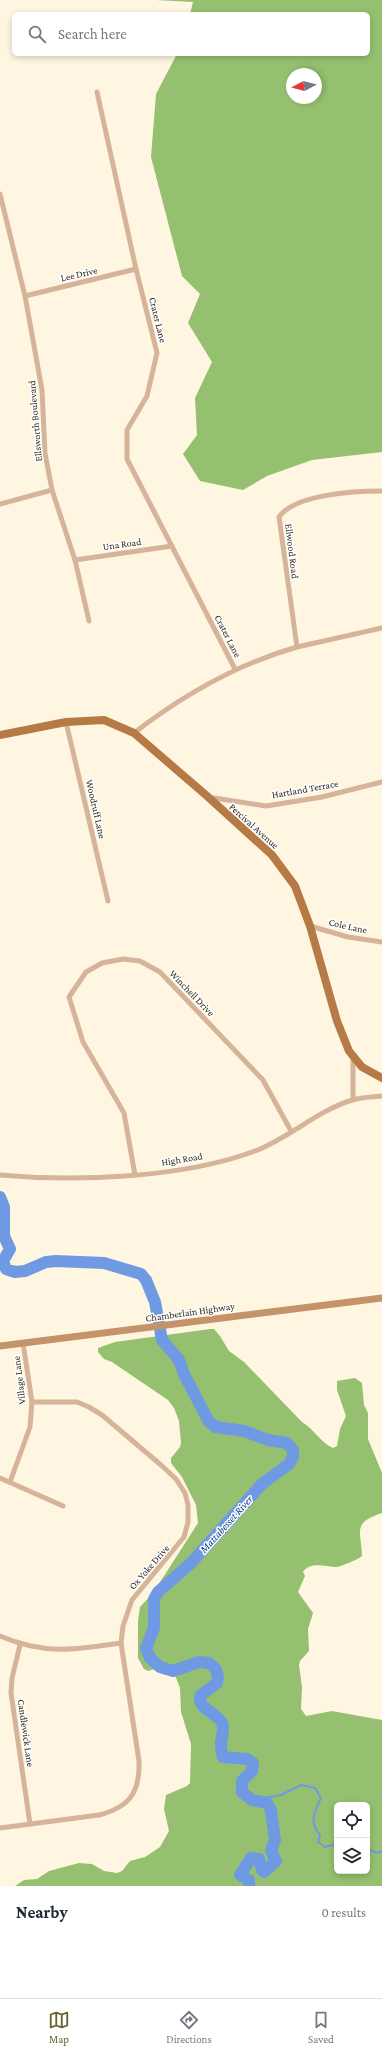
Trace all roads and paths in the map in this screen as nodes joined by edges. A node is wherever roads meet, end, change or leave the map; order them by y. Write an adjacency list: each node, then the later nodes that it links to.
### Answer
1 (97, 92): 3 (street, Crater Lane)
2 (0, 194): 4 (street, Ellsworth Boulevard)
3 (136, 269): 4 (street, Lee Drive); 8 (street, Crater Lane)
4 (25, 296): 5 (street, Ellsworth Boulevard)
5 (52, 490): 7 (street); 9 (street, Ellsworth Boulevard)
6 (382, 491): 12 (street, Ellwood Road)
7 (0, 504)
8 (172, 546): 9 (street, Una Road); 13 (street, Crater Lane)
9 (75, 560): 10 (street, Ellsworth Boulevard)
10 (89, 621)
11 (382, 628): 12 (street)
12 (296, 647): 13 (street)
13 (235, 669): 15 (street)
14 (66, 722): 15 (main road, Percival Avenue); 16 (main road, Percival Avenue); 19 (street, Woodruff Lane)
15 (134, 734): 18 (main road, Percival Avenue)
16 (0, 735)
17 (382, 782): 18 (street, Hartland Terrace)
18 (207, 796): 20 (main road, Percival Avenue)
19 (108, 901)
20 (310, 926): 21 (street, Cole Lane); 22 (main road, Percival Avenue)
21 (382, 942)
22 (354, 1059): 23 (main road, Percival Avenue); 25 (street)
23 (382, 1078)
24 (382, 1096): 25 (street, High Road)
25 (352, 1100): 26 (street, High Road)
26 (291, 1131): 28 (street, High Road); 28 (street, Winchell Drive)
27 (0, 1175): 28 (street, High Road)
28 (135, 1175)
29 (382, 1298): 30 (main road, Chamberlain Highway)
30 (23, 1344): 31 (main road, Chamberlain Highway); 32 (street, Village Lane)
31 (0, 1346)
32 (32, 1402): 34 (street, Village Lane); 37 (street, Ox Yoke Drive)
33 (0, 1478): 34 (street)
34 (10, 1482): 35 (street)
35 (63, 1506)
36 (0, 1636): 38 (street)
37 (121, 1643): 38 (street); 39 (street, Ox Yoke Drive)
38 (20, 1644): 39 (street, Candlewick Lane)
39 (30, 1824): 40 (street, Ox Yoke Drive)
40 (0, 1828)

